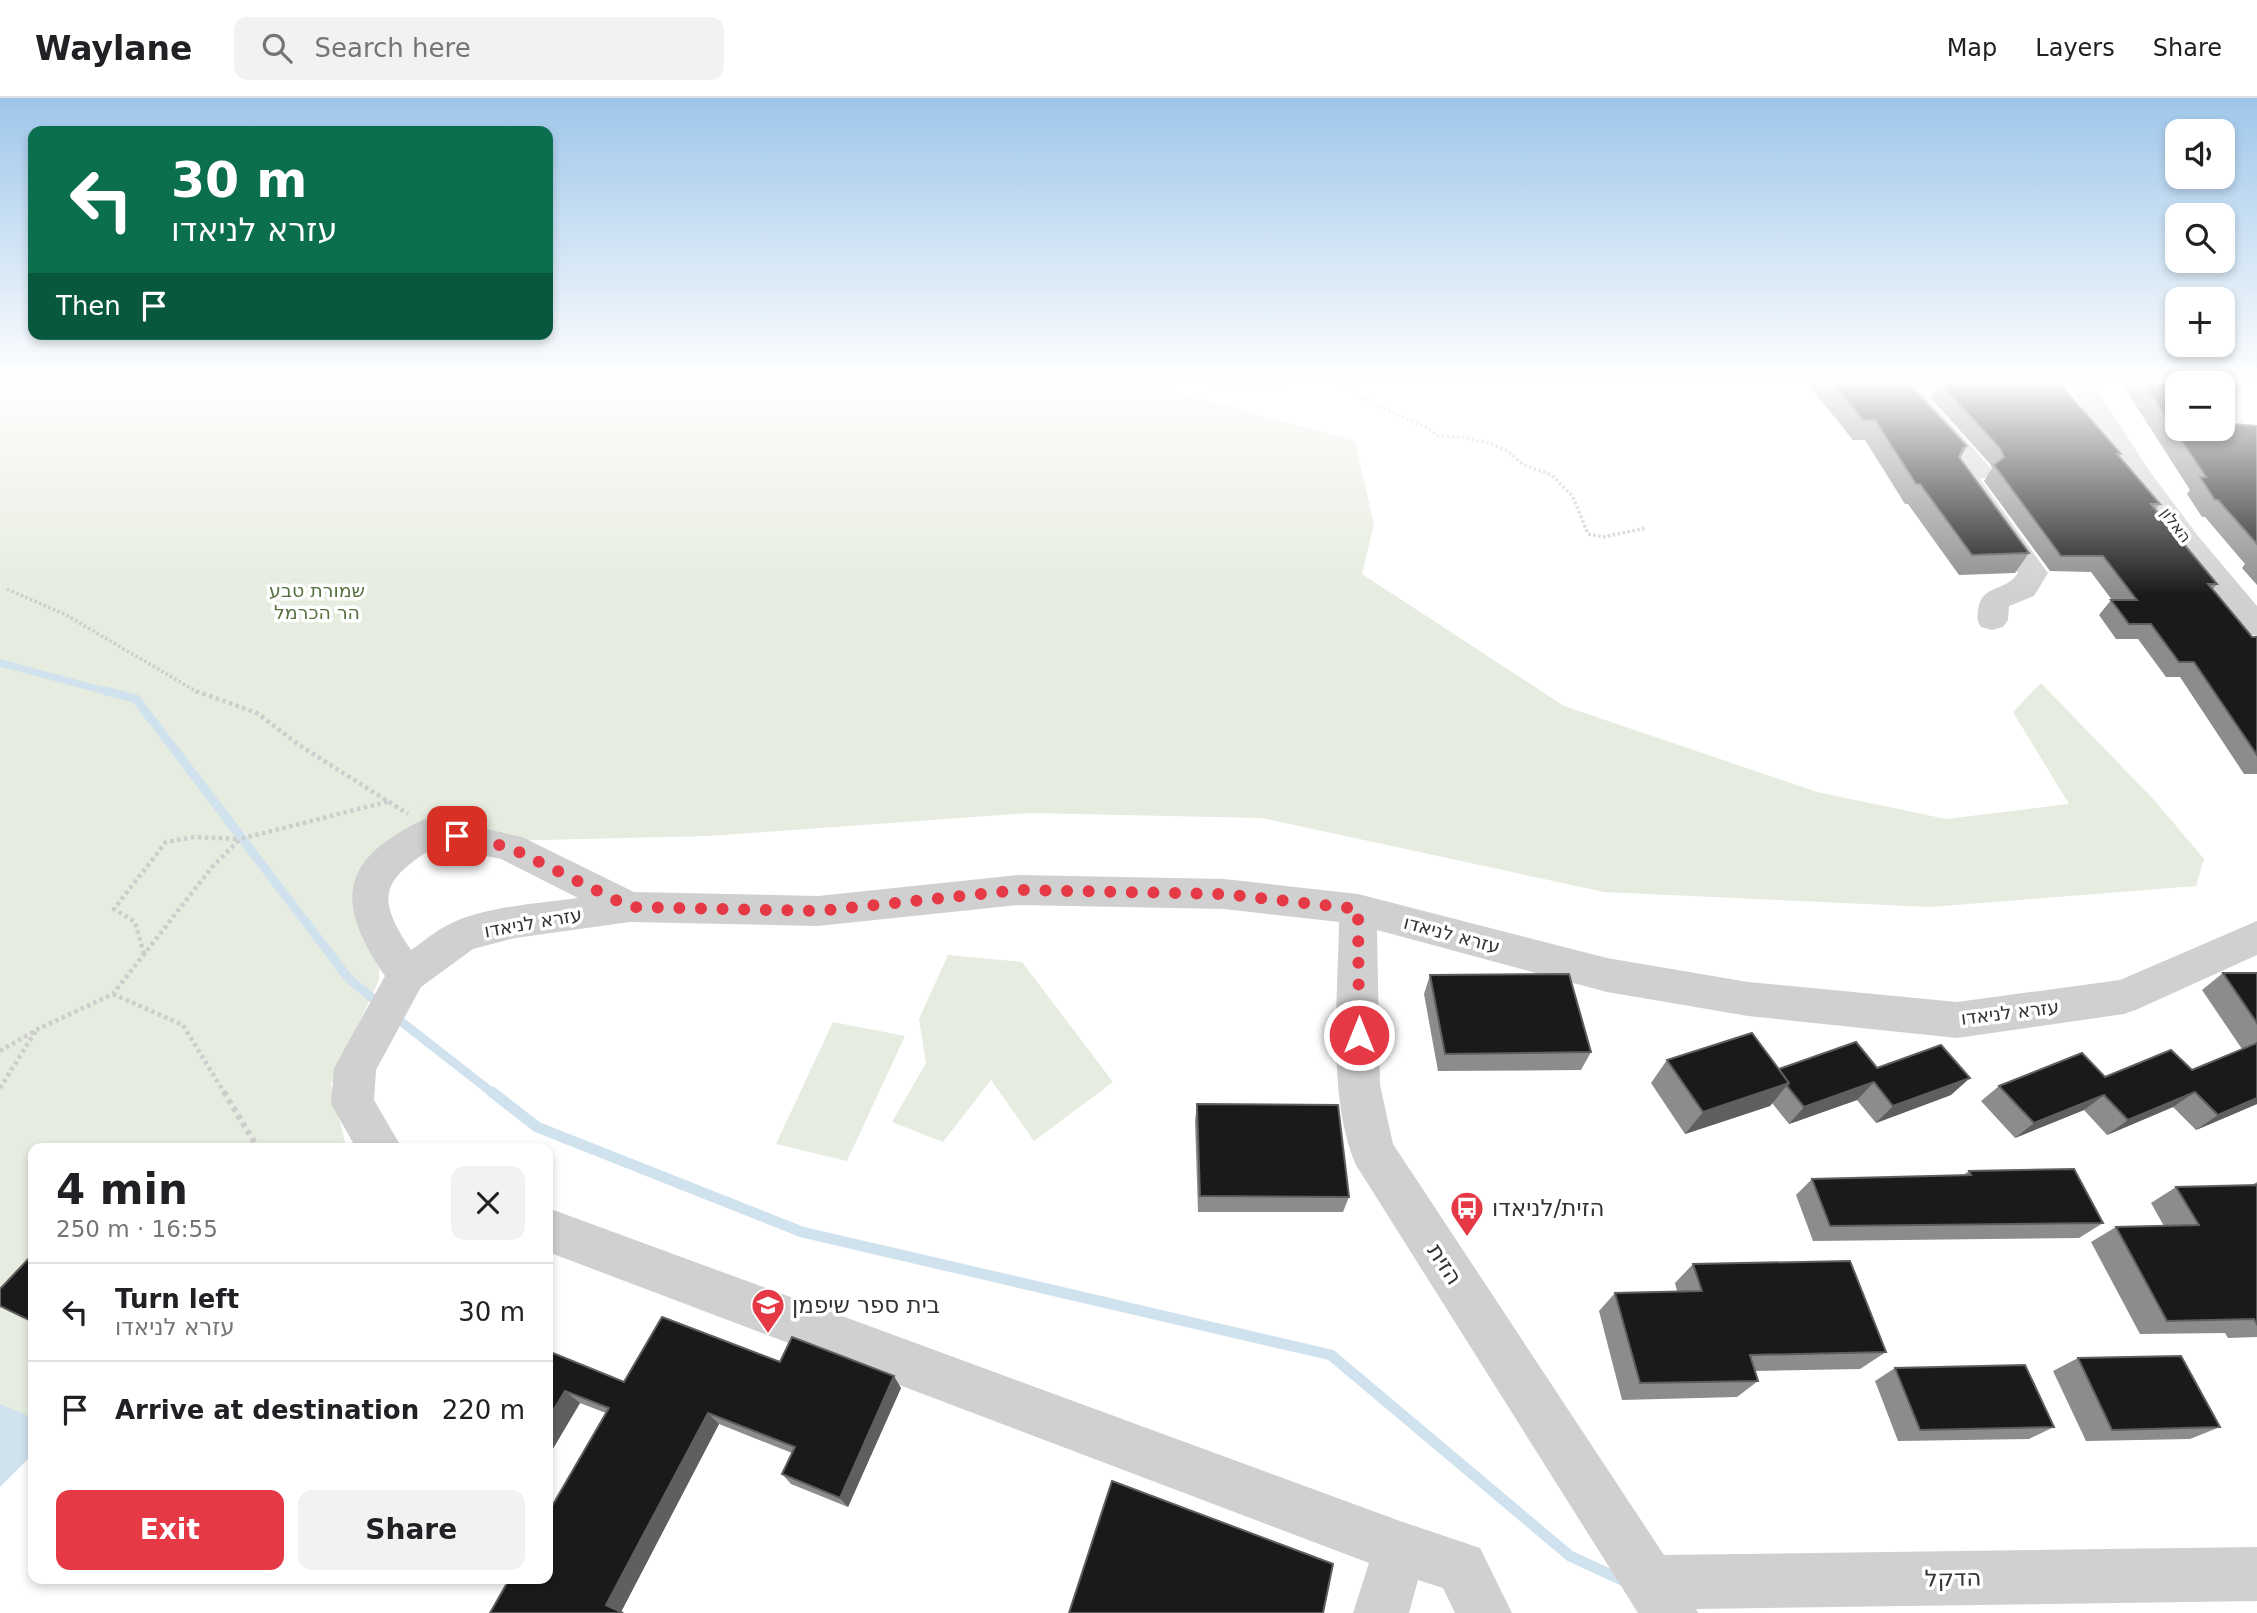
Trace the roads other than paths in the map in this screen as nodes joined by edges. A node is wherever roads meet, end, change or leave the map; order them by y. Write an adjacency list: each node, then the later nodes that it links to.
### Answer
1 (1963, 454): 3 (street)
2 (2126, 454): 4 (street, האלון)
3 (1992, 620)
4 (2257, 626)
5 (630, 907): 6 (street, עזרא לניאדו); 8 (street, עזרא לניאדו); 8 (street, עזרא לניאדו)
6 (1358, 909): 7 (street, עזרא לניאדו); 13 (street, הזית)
7 (2257, 937)
8 (407, 975): 9 (street, עזרא לניאדו)
9 (377, 1143)
10 (553, 1232): 11 (street)
11 (1401, 1548): 14 (street); 15 (street)
12 (2257, 1574): 13 (street, הדקל)
13 (1660, 1598)
14 (1381, 1613)
15 (1483, 1613)

